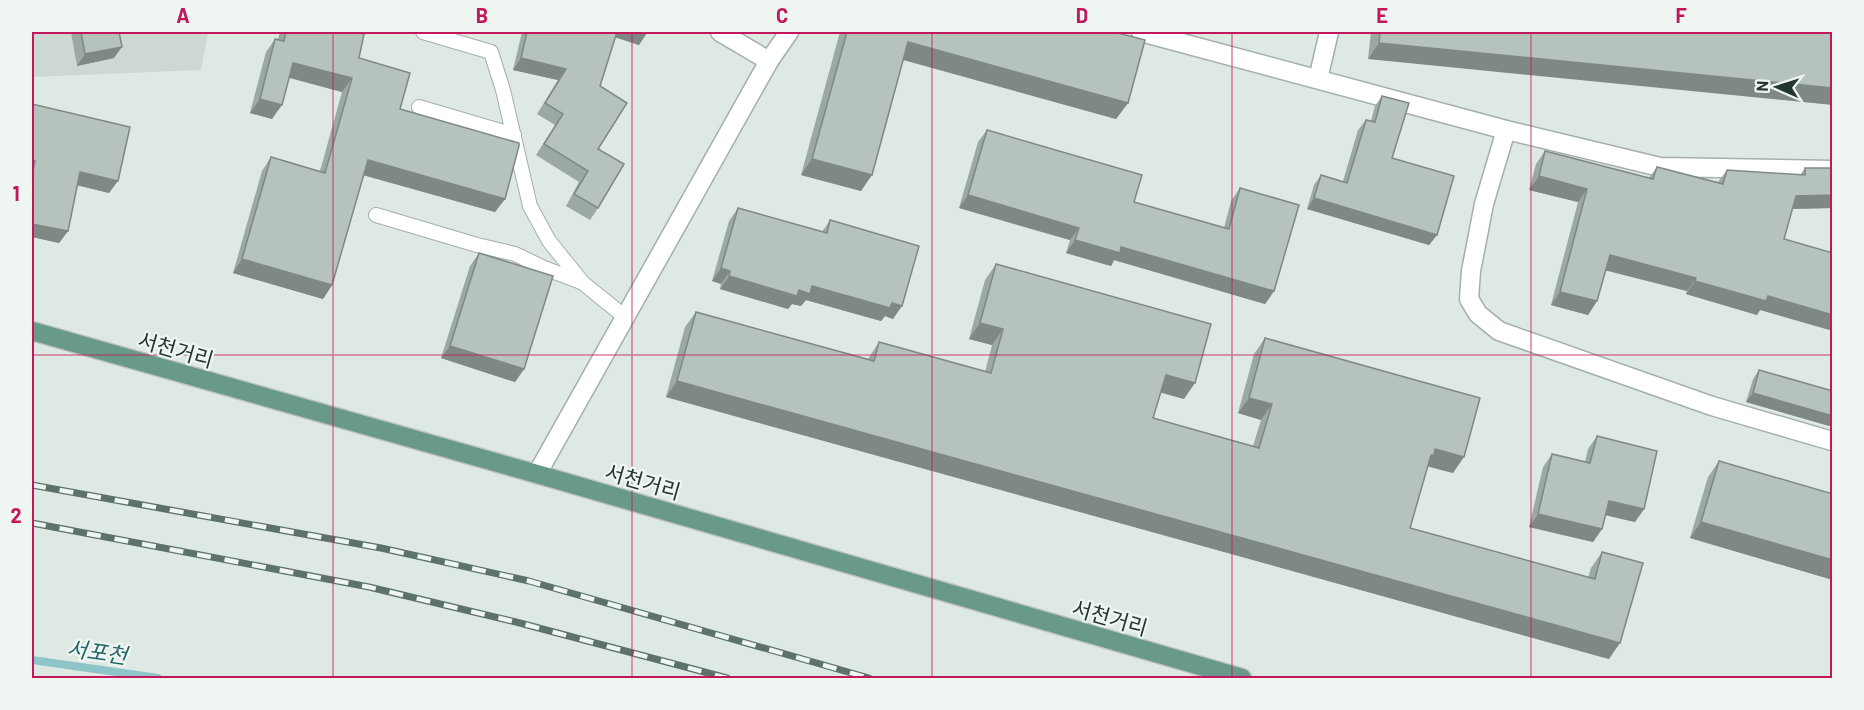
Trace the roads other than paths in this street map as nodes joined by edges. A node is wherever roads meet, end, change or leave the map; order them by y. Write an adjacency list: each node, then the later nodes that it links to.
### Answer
1 (423, 32): 10 (lane)
2 (720, 32): 6 (street)
3 (789, 32): 6 (street)
4 (1141, 32): 7 (street)
5 (1329, 32): 7 (street)
6 (769, 61): 14 (street)
7 (1318, 79): 9 (street)
8 (419, 107): 10 (lane)
9 (1506, 130): 11 (street); 16 (street)
10 (514, 135): 13 (lane)
11 (1833, 170)
12 (376, 215): 13 (lane)
13 (583, 282): 14 (lane)
14 (625, 316): 17 (street)
15 (32, 331): 17 (main road, 서천거리)
16 (1833, 441)
17 (537, 474): 18 (main road, 서천거리)
18 (1242, 678)

